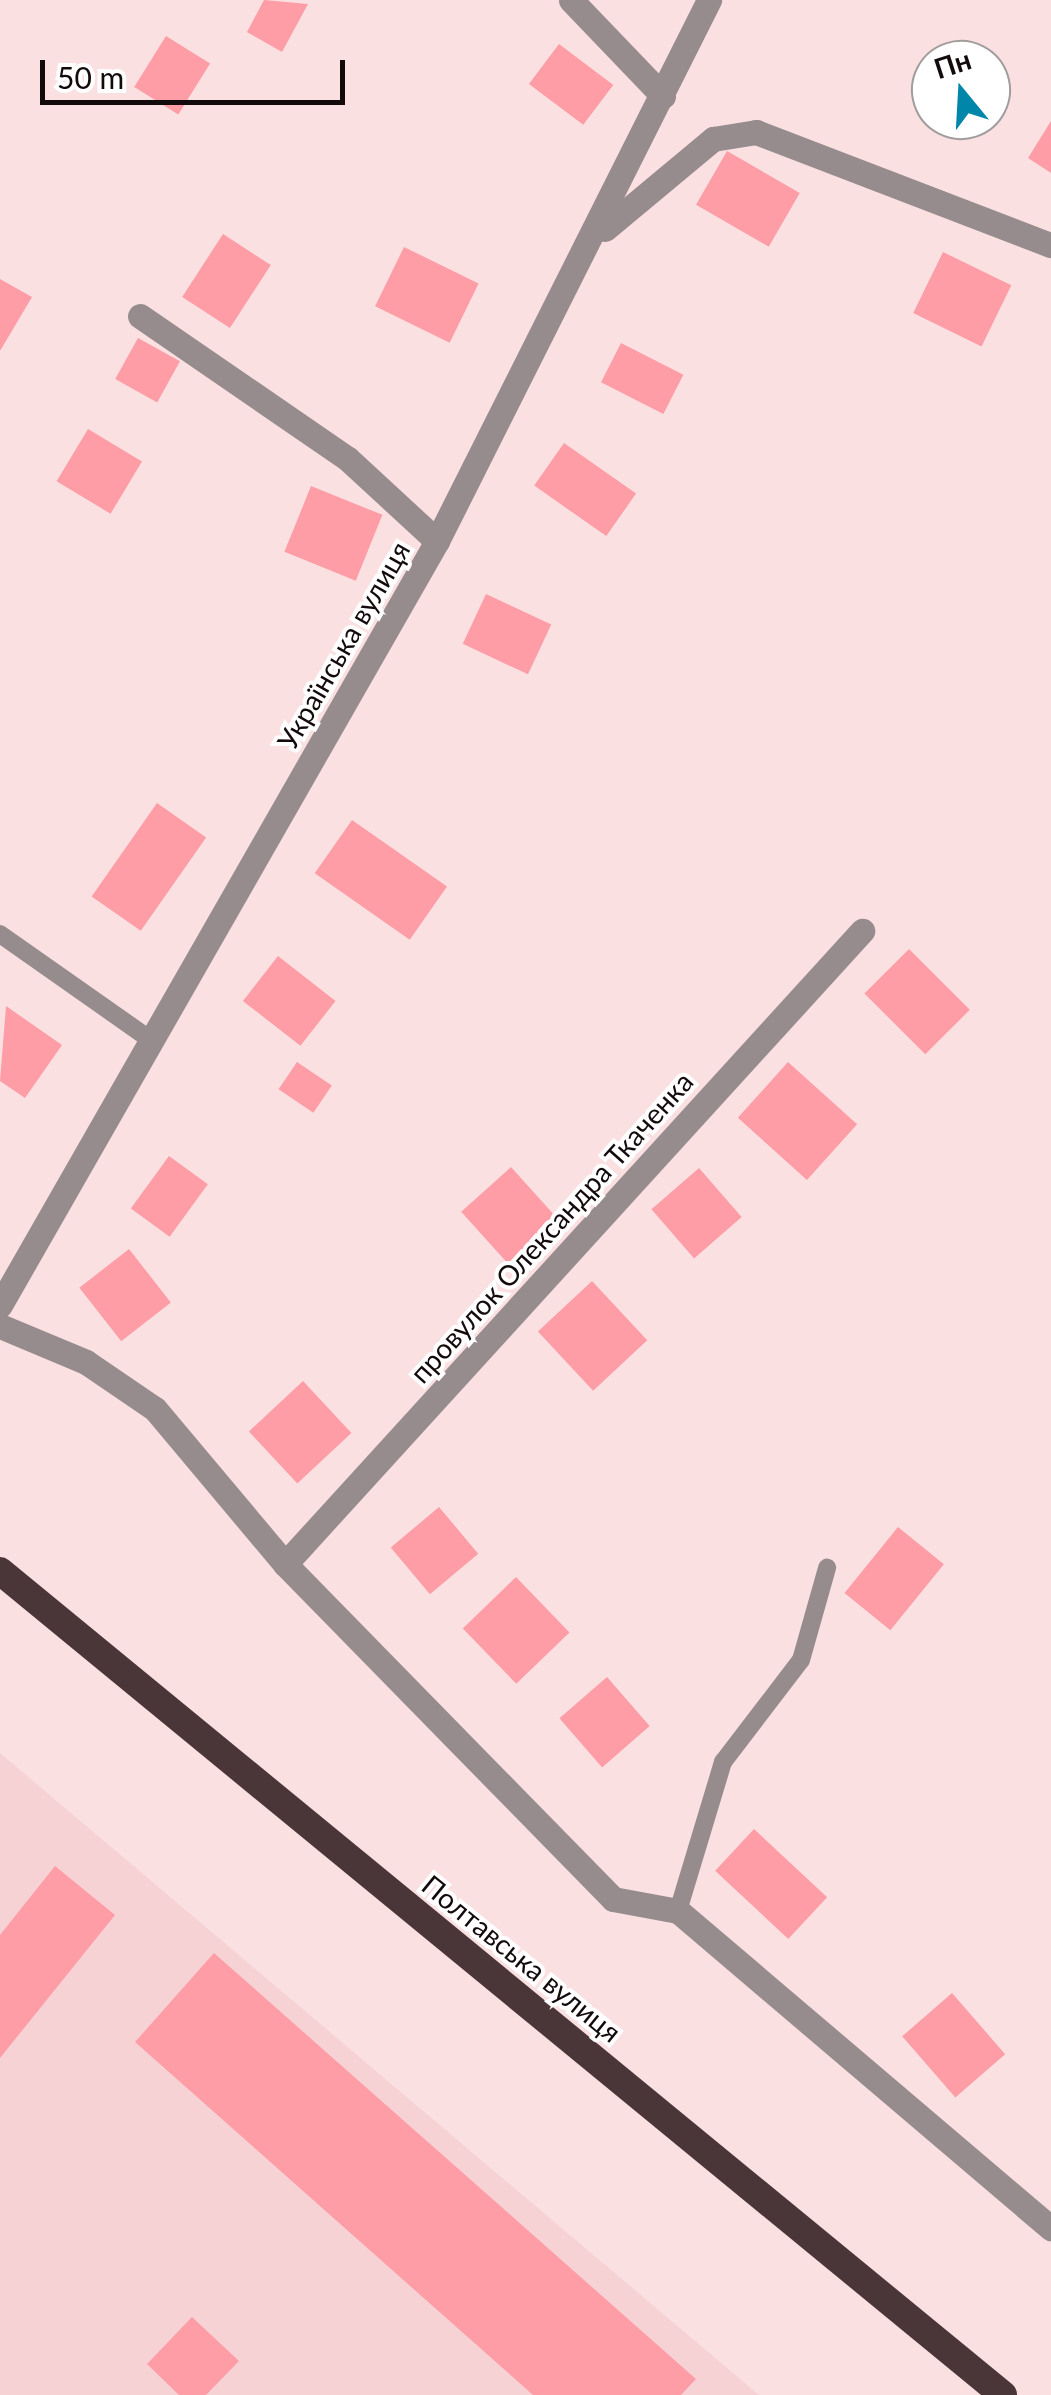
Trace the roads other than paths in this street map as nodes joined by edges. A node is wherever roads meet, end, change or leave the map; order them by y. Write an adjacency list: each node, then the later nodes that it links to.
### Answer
1 (572, 0): 3 (street)
2 (709, 0): 3 (street, Українська вулиця)
3 (662, 96): 4 (street, Українська вулиця)
4 (594, 239): 5 (street); 7 (street, Українська вулиця)
5 (1051, 244)
6 (140, 316): 7 (street)
7 (437, 541): 10 (street, Українська вулиця)
8 (862, 931): 13 (street, провулок Олександра Ткаченка)
9 (0, 934): 10 (lane)
10 (151, 1040): 11 (street, Українська вулиця)
11 (0, 1305)
12 (0, 1326): 13 (street)
13 (285, 1564): 16 (street)
14 (827, 1568): 16 (lane)
15 (0, 1570): 18 (highway, Полтавська вулиця)
16 (678, 1911): 17 (street)
17 (1051, 2228)
18 (1003, 2395)

